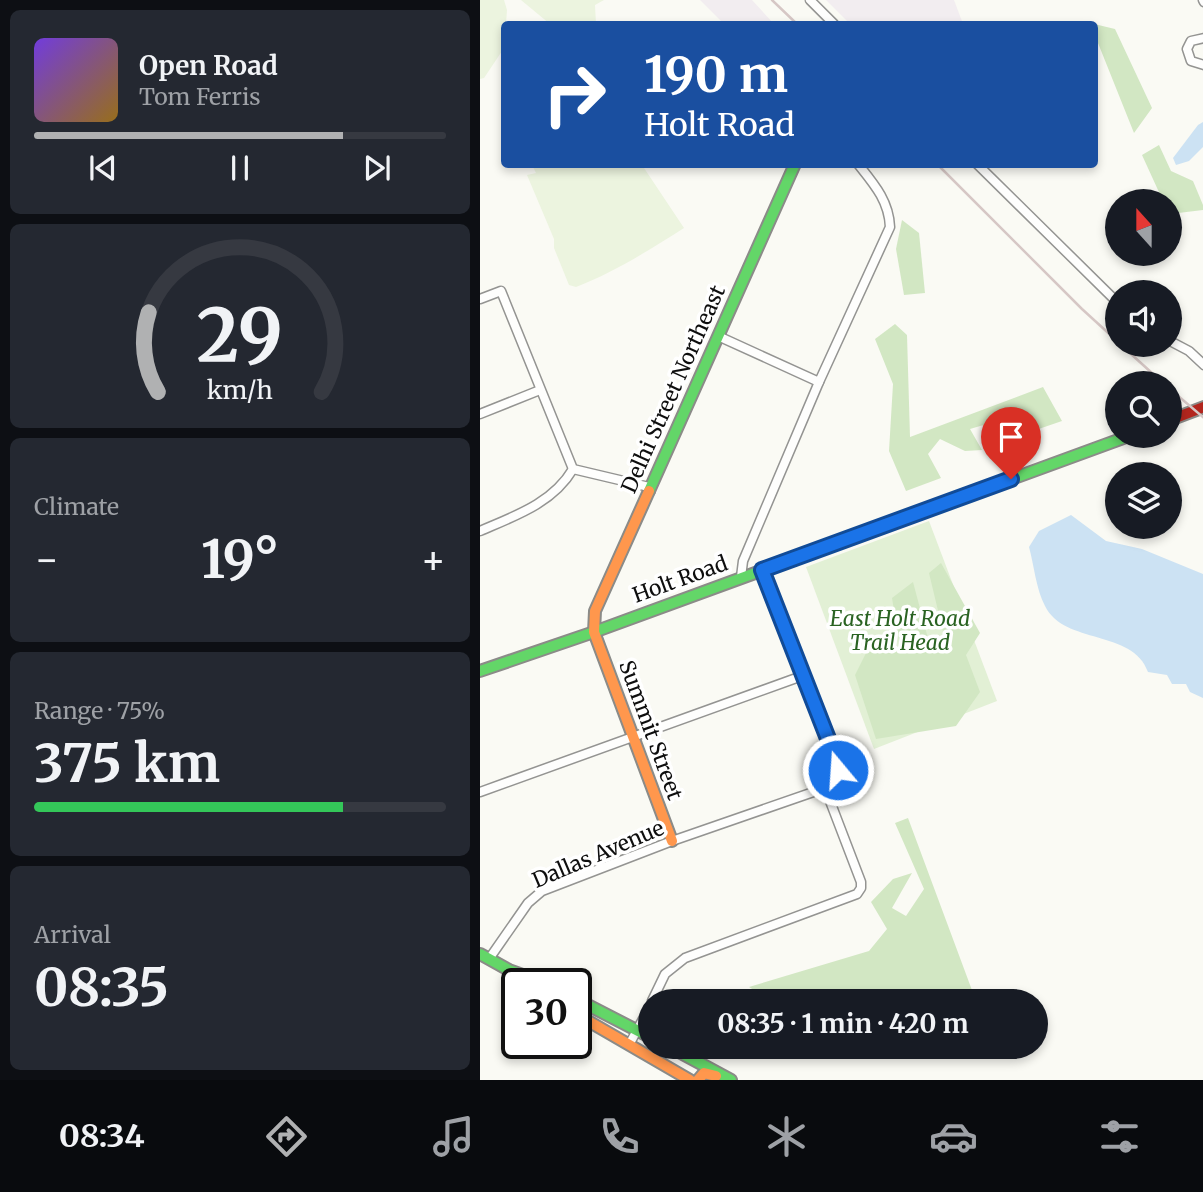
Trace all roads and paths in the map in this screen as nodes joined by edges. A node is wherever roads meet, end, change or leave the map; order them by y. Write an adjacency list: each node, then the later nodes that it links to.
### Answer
1 (810, 0): 2 (street)
2 (831, 21)
3 (1203, 38): 4 (street)
4 (1203, 65)
5 (793, 168): 10 (main road, Delhi Street Northeast)
6 (861, 168): 13 (street)
7 (980, 168): 8 (street)
8 (1105, 290)
9 (480, 299): 14 (street)
10 (718, 336): 13 (street); 20 (main road, Delhi Street Northeast)
11 (1182, 347): 12 (street)
12 (1203, 365)
13 (819, 382): 23 (street)
14 (540, 390): 16 (street); 19 (street)
15 (1203, 408): 17 (main road)
16 (480, 414)
17 (1182, 416)
18 (1105, 445): 22 (main road, Holt Road)
19 (573, 469): 20 (street); 21 (street)
20 (649, 487): 24 (main road, Delhi Street Northeast)
21 (480, 531)
22 (762, 570): 23 (main road, Holt Road); 26 (street)
23 (741, 577): 24 (main road, Holt Road)
24 (594, 632): 25 (main road, Holt Road); 27 (main road, Summit Street)
25 (480, 671)
26 (802, 676): 27 (street); 28 (street)
27 (632, 737): 29 (street); 30 (main road, Summit Street)
28 (825, 788): 30 (street, Dallas Avenue); 33 (street)
29 (480, 792)
30 (672, 841): 31 (street, Dallas Avenue)
31 (484, 956): 32 (main road)
32 (505, 968)
33 (658, 989)
34 (592, 1007): 36 (main road)
35 (592, 1023): 37 (main road)
36 (638, 1031): 37 (street)
37 (629, 1045): 39 (main road)
38 (692, 1059): 41 (main road)
39 (690, 1080)
40 (698, 1080): 41 (main road)
41 (730, 1080)

